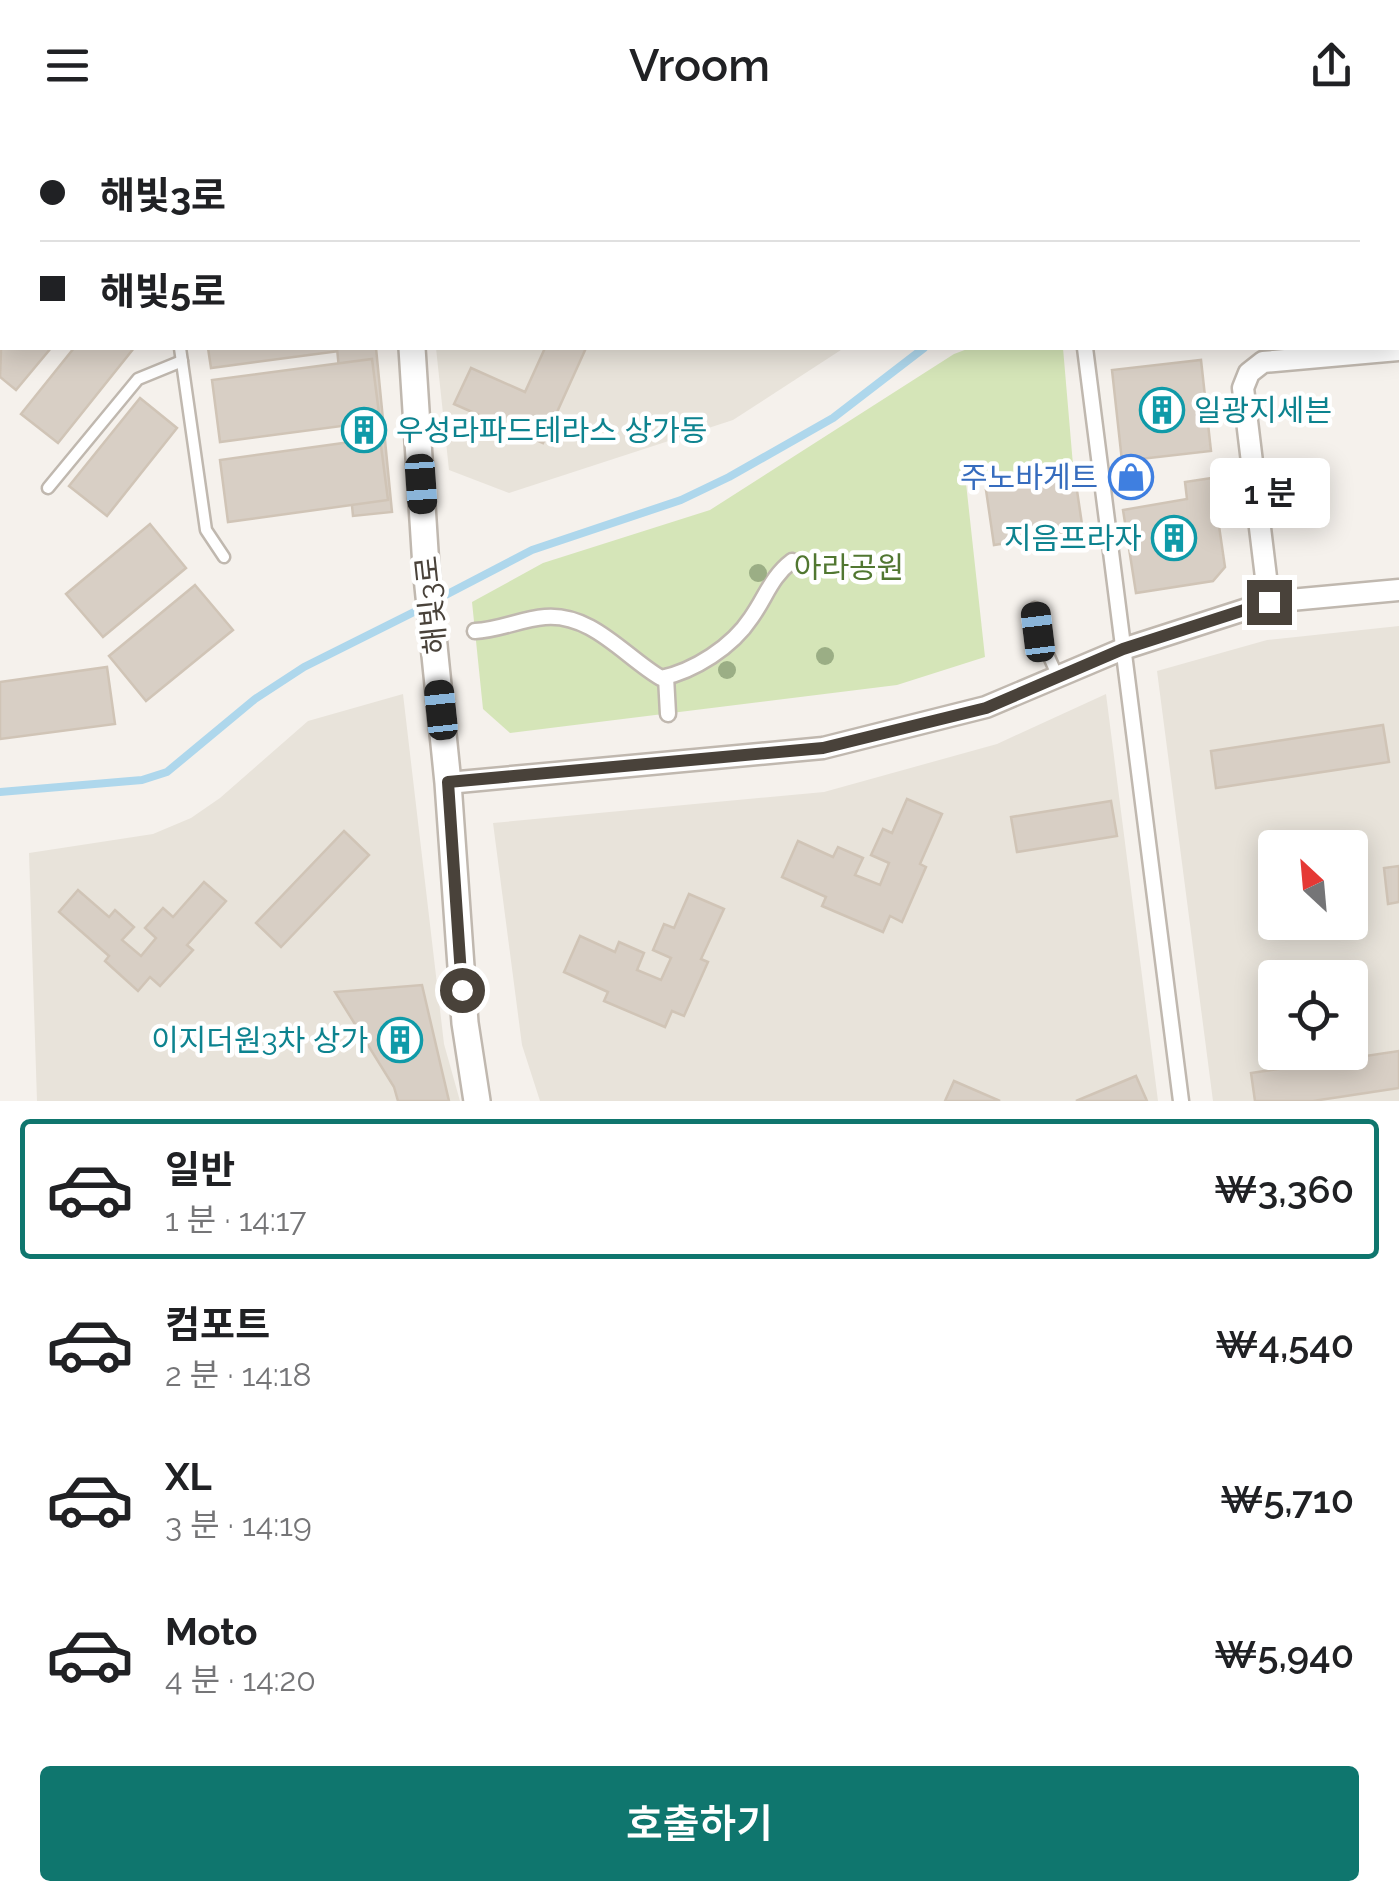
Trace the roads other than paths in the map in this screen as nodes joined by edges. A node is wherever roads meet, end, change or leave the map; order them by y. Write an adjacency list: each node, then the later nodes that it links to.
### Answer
1 (180, 350): 5 (lane)
2 (412, 350): 17 (street, 해빛3로)
3 (1085, 350): 13 (street)
4 (1399, 350): 10 (street)
5 (182, 361): 6 (lane); 7 (lane)
6 (48, 488)
7 (224, 557)
8 (792, 562): 14 (street)
9 (1399, 590): 10 (street)
10 (1269, 602): 13 (street)
11 (1035, 608): 15 (lane)
12 (475, 631): 14 (street)
13 (1123, 649): 15 (street); 19 (street)
14 (666, 677): 16 (street)
15 (1058, 678): 17 (street)
16 (668, 714)
17 (448, 782): 18 (street, 해빛3로)
18 (477, 1101)
19 (1182, 1101)

